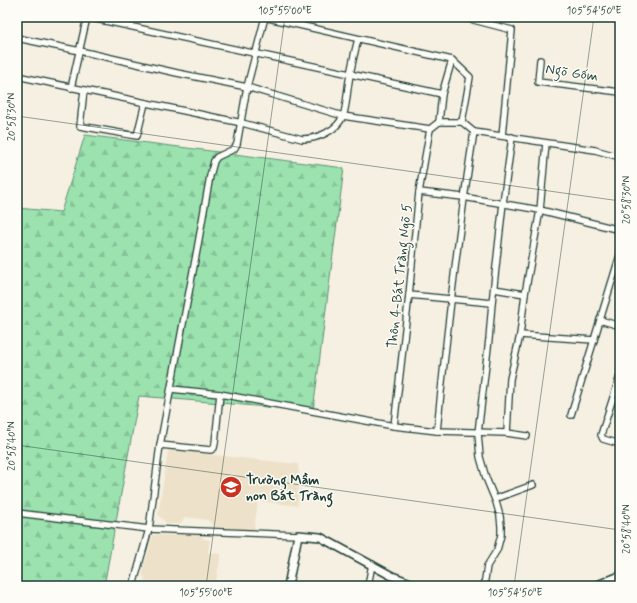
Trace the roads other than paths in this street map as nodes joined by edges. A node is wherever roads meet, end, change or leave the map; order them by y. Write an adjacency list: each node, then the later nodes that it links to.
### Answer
1 (87, 17): 6 (street); 7 (street)
2 (265, 17): 5 (street); 7 (street)
3 (462, 17): 24 (street)
4 (17, 38): 6 (street)
5 (358, 39): 8 (street); 10 (street)
6 (80, 50): 12 (street); 13 (street)
7 (256, 54): 10 (street); 12 (street)
8 (452, 60): 16 (street); 20 (street)
9 (540, 60): 15 (street, Ngõ Gốm)
10 (350, 74): 16 (street); 18 (street)
11 (17, 76): 13 (street)
12 (248, 87): 18 (street); 21 (street)
13 (71, 88): 14 (street)
14 (84, 90): 17 (street); 17 (street)
15 (620, 92)
16 (442, 94): 19 (street)
17 (145, 103): 21 (street)
18 (343, 116): 21 (street); 22 (street)
19 (439, 122): 20 (street); 22 (street)
20 (462, 122): 23 (street)
21 (242, 123): 44 (street)
22 (430, 129): 28 (street, Thôn 4-Bát Tràng Ngõ 5)
23 (474, 132): 24 (street); 29 (street)
24 (502, 136): 25 (street)
25 (512, 137): 26 (street); 30 (street)
26 (546, 143): 27 (street); 31 (street)
27 (620, 157)
28 (419, 192): 29 (street); 36 (street, Thôn 4-Bát Tràng Ngõ 5)
29 (463, 197): 30 (street); 37 (street)
30 (503, 203): 31 (street); 34 (street)
31 (540, 210): 32 (street); 35 (street)
32 (620, 230)
33 (620, 255): 39 (street)
34 (494, 289): 35 (street); 38 (street)
35 (525, 294): 41 (street)
36 (410, 295): 37 (street); 47 (street, Thôn 4-Bát Tràng Ngõ 5)
37 (450, 299): 38 (street); 48 (street)
38 (492, 303): 49 (street)
39 (600, 320): 40 (street); 42 (street)
40 (620, 326)
41 (520, 334): 42 (street); 50 (street)
42 (594, 340): 46 (street)
43 (620, 376): 52 (street)
44 (171, 389): 45 (street); 53 (street)
45 (220, 394): 47 (street); 53 (street)
46 (571, 415)
47 (394, 426): 48 (street)
48 (437, 431): 49 (street)
49 (478, 432): 50 (street); 55 (street)
50 (507, 433): 51 (street)
51 (527, 436)
52 (620, 444)
53 (160, 445): 57 (street)
54 (533, 484): 55 (street)
55 (495, 499): 65 (street)
56 (17, 513): 57 (street)
57 (149, 529): 58 (street); 61 (street)
58 (298, 535): 59 (street); 62 (street)
59 (372, 564): 63 (street); 64 (street)
60 (620, 576): 66 (street)
61 (133, 586)
62 (288, 586)
63 (368, 586)
64 (418, 586)
65 (484, 586)
66 (596, 586)

